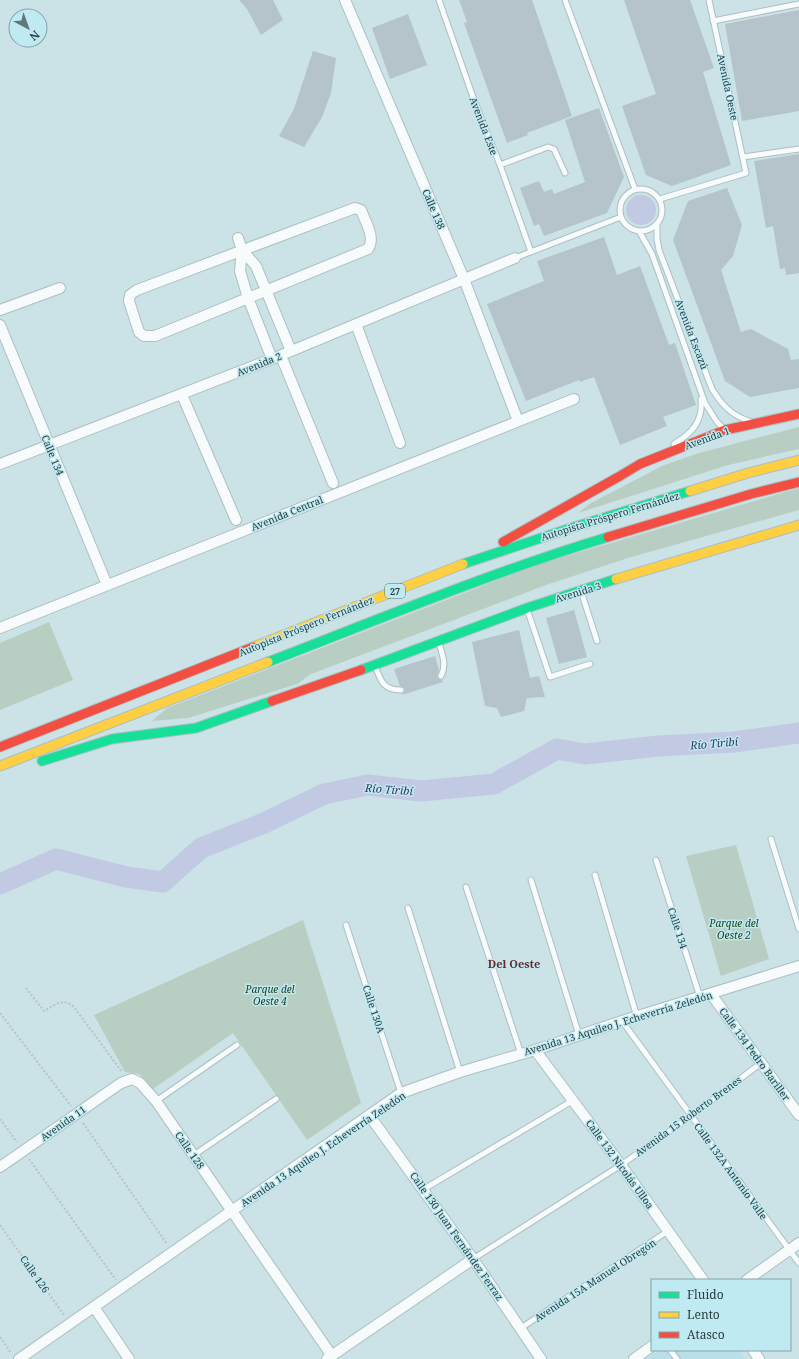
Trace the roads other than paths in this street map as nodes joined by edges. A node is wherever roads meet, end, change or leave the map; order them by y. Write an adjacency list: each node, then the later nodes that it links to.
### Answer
1 (344, 0): 20 (street, Calle 138)
2 (439, 0): 9 (lane, Avenida Este)
3 (565, 0): 11 (lane)
4 (709, 0): 6 (lane, Avenida Oeste)
5 (799, 4): 6 (lane)
6 (713, 21): 8 (lane, Avenida Oeste)
7 (799, 149): 8 (lane)
8 (743, 157): 12 (lane, Avenida Oeste)
9 (500, 165): 10 (lane); 18 (lane, Avenida Este)
10 (565, 173)
11 (635, 190): 12 (lane); 13 (lane)
12 (660, 199): 14 (lane)
13 (621, 217): 15 (lane); 18 (lane)
14 (657, 225): 15 (lane); 34 (lane, Avenida Escazú)
15 (639, 232): 29 (lane, Avenida Escazú)
16 (238, 238): 17 (street)
17 (242, 250): 22 (street); 22 (street); 23 (street); 23 (street)
18 (531, 252): 19 (lane)
19 (515, 258): 20 (street, Avenida 2)
20 (464, 279): 25 (street, Avenida 2); 33 (street, Calle 138)
21 (60, 288): 24 (street)
22 (266, 290): 23 (street); 27 (street)
23 (248, 298): 28 (street)
24 (0, 310)
25 (356, 324): 27 (street, Avenida 2); 36 (street)
26 (0, 325): 37 (street, Calle 134)
27 (291, 351): 28 (street, Avenida 2)
28 (276, 357): 30 (street, Avenida 2); 42 (street)
29 (701, 392): 35 (lane, Avenida Escazú); 40 (lane, Avenida Escazú)
30 (182, 395): 37 (street, Avenida 2); 43 (street)
31 (574, 399): 33 (street, Avenida Central)
32 (799, 414): 34 (main road, Avenida 1)
33 (518, 421): 46 (street, Avenida Central)
34 (755, 423): 35 (main road, Avenida 1)
35 (725, 430): 40 (main road, Avenida 1)
36 (400, 443)
37 (48, 445): 39 (street, Avenida 2); 46 (street, Calle 134)
38 (799, 460): 45 (main road, Autopista Próspero Fernández / 27)
39 (0, 464)
40 (640, 464): 45 (main road, Avenida 1)
41 (799, 482): 57 (main road, Autopista Próspero Fernández / 27)
42 (334, 483)
43 (236, 520)
44 (799, 525): 47 (main road, Avenida 3)
45 (467, 562): 56 (main road, Autopista Próspero Fernández / 27)
46 (107, 586): 49 (street, Avenida Central)
47 (581, 590): 48 (main road, Avenida 3); 51 (lane)
48 (527, 608): 50 (main road, Avenida 3); 52 (lane)
49 (0, 628)
50 (438, 641): 53 (main road, Avenida 3); 54 (lane)
51 (597, 641)
52 (590, 664)
53 (374, 665): 55 (lane); 58 (main road, Avenida 3)
54 (441, 676)
55 (401, 690)
56 (0, 747)
57 (0, 766)
58 (0, 770)
59 (771, 839): 66 (lane)
60 (656, 860): 69 (lane, Calle 134)
61 (594, 875): 70 (lane)
62 (531, 880): 72 (lane)
63 (466, 887): 75 (lane)
64 (408, 908): 77 (lane)
65 (346, 925): 79 (lane, Calle 130A)
66 (799, 929)
67 (798, 967): 68 (street, Avenida 13 Aquileo J. Echeverría Zeledón)
68 (711, 994): 69 (street, Avenida 13 Aquileo J. Echeverría Zeledón); 76 (street, Calle 134 Pedro Bariller)
69 (700, 997): 70 (street, Avenida 13 Aquileo J. Echeverría Zeledón)
70 (637, 1017): 71 (street, Avenida 13 Aquileo J. Echeverría Zeledón)
71 (622, 1021): 72 (street, Avenida 13 Aquileo J. Echeverría Zeledón); 85 (lane, Calle 132A Antonio Valle)
72 (579, 1034): 74 (street, Avenida 13 Aquileo J. Echeverría Zeledón)
73 (237, 1045): 82 (lane)
74 (535, 1050): 75 (street, Avenida 13 Aquileo J. Echeverría Zeledón); 81 (street, Calle 132 Nicolás Ulloa)
75 (521, 1054): 77 (street, Avenida 13 Aquileo J. Echeverría Zeledón)
76 (762, 1063): 83 (street, Calle 134 Pedro Bariller); 85 (lane, Avenida 15 Roberto Brenes)
77 (460, 1072): 79 (street, Avenida 13 Aquileo J. Echeverría Zeledón)
78 (127, 1080): 82 (street, Calle 128); 88 (street, Avenida 11)
79 (401, 1093): 84 (street, Avenida 13 Aquileo J. Echeverría Zeledón)
80 (276, 1099): 86 (lane)
81 (572, 1100): 87 (street, Calle 132 Nicolás Ulloa); 89 (lane)
82 (156, 1101): 86 (street, Calle 128)
83 (799, 1114)
84 (370, 1115): 89 (street, Calle 130 Juan Fernández Ferraz); 90 (street, Avenida 13 Aquileo J. Echeverría Zeledón)
85 (691, 1116): 87 (lane, Avenida 15 Roberto Brenes); 93 (lane, Calle 132A Antonio Valle)
86 (194, 1155): 90 (street, Calle 128)
87 (621, 1164): 91 (street, Calle 132 Nicolás Ulloa); 94 (lane, Avenida 15 Roberto Brenes)
88 (0, 1167)
89 (424, 1189): 94 (street, Calle 130 Juan Fernández Ferraz)
90 (232, 1211): 98 (street, Avenida 13 Aquileo J. Echeverría Zeledón); 104 (street, Calle 128)
91 (668, 1231): 96 (street, Calle 132 Nicolás Ulloa); 99 (lane, Avenida 15A Manuel Obregón)
92 (799, 1243): 93 (street)
93 (789, 1250): 95 (lane, Calle 132A Antonio Valle); 97 (street)
94 (474, 1259): 99 (street, Calle 130 Juan Fernández Ferraz); 104 (street)
95 (799, 1263)
96 (702, 1279)
97 (748, 1279)
98 (94, 1307): 103 (street, Avenida 13 Aquileo J. Echeverría Zeledón); 105 (street)
99 (521, 1328): 106 (street, Calle 130 Juan Fernández Ferraz)
100 (651, 1347): 107 (street)
101 (671, 1351): 108 (lane)
102 (754, 1351): 109 (street)
103 (16, 1356)
104 (329, 1357)
105 (129, 1359)
106 (542, 1359)
107 (634, 1359)
108 (677, 1359)
109 (760, 1359)

